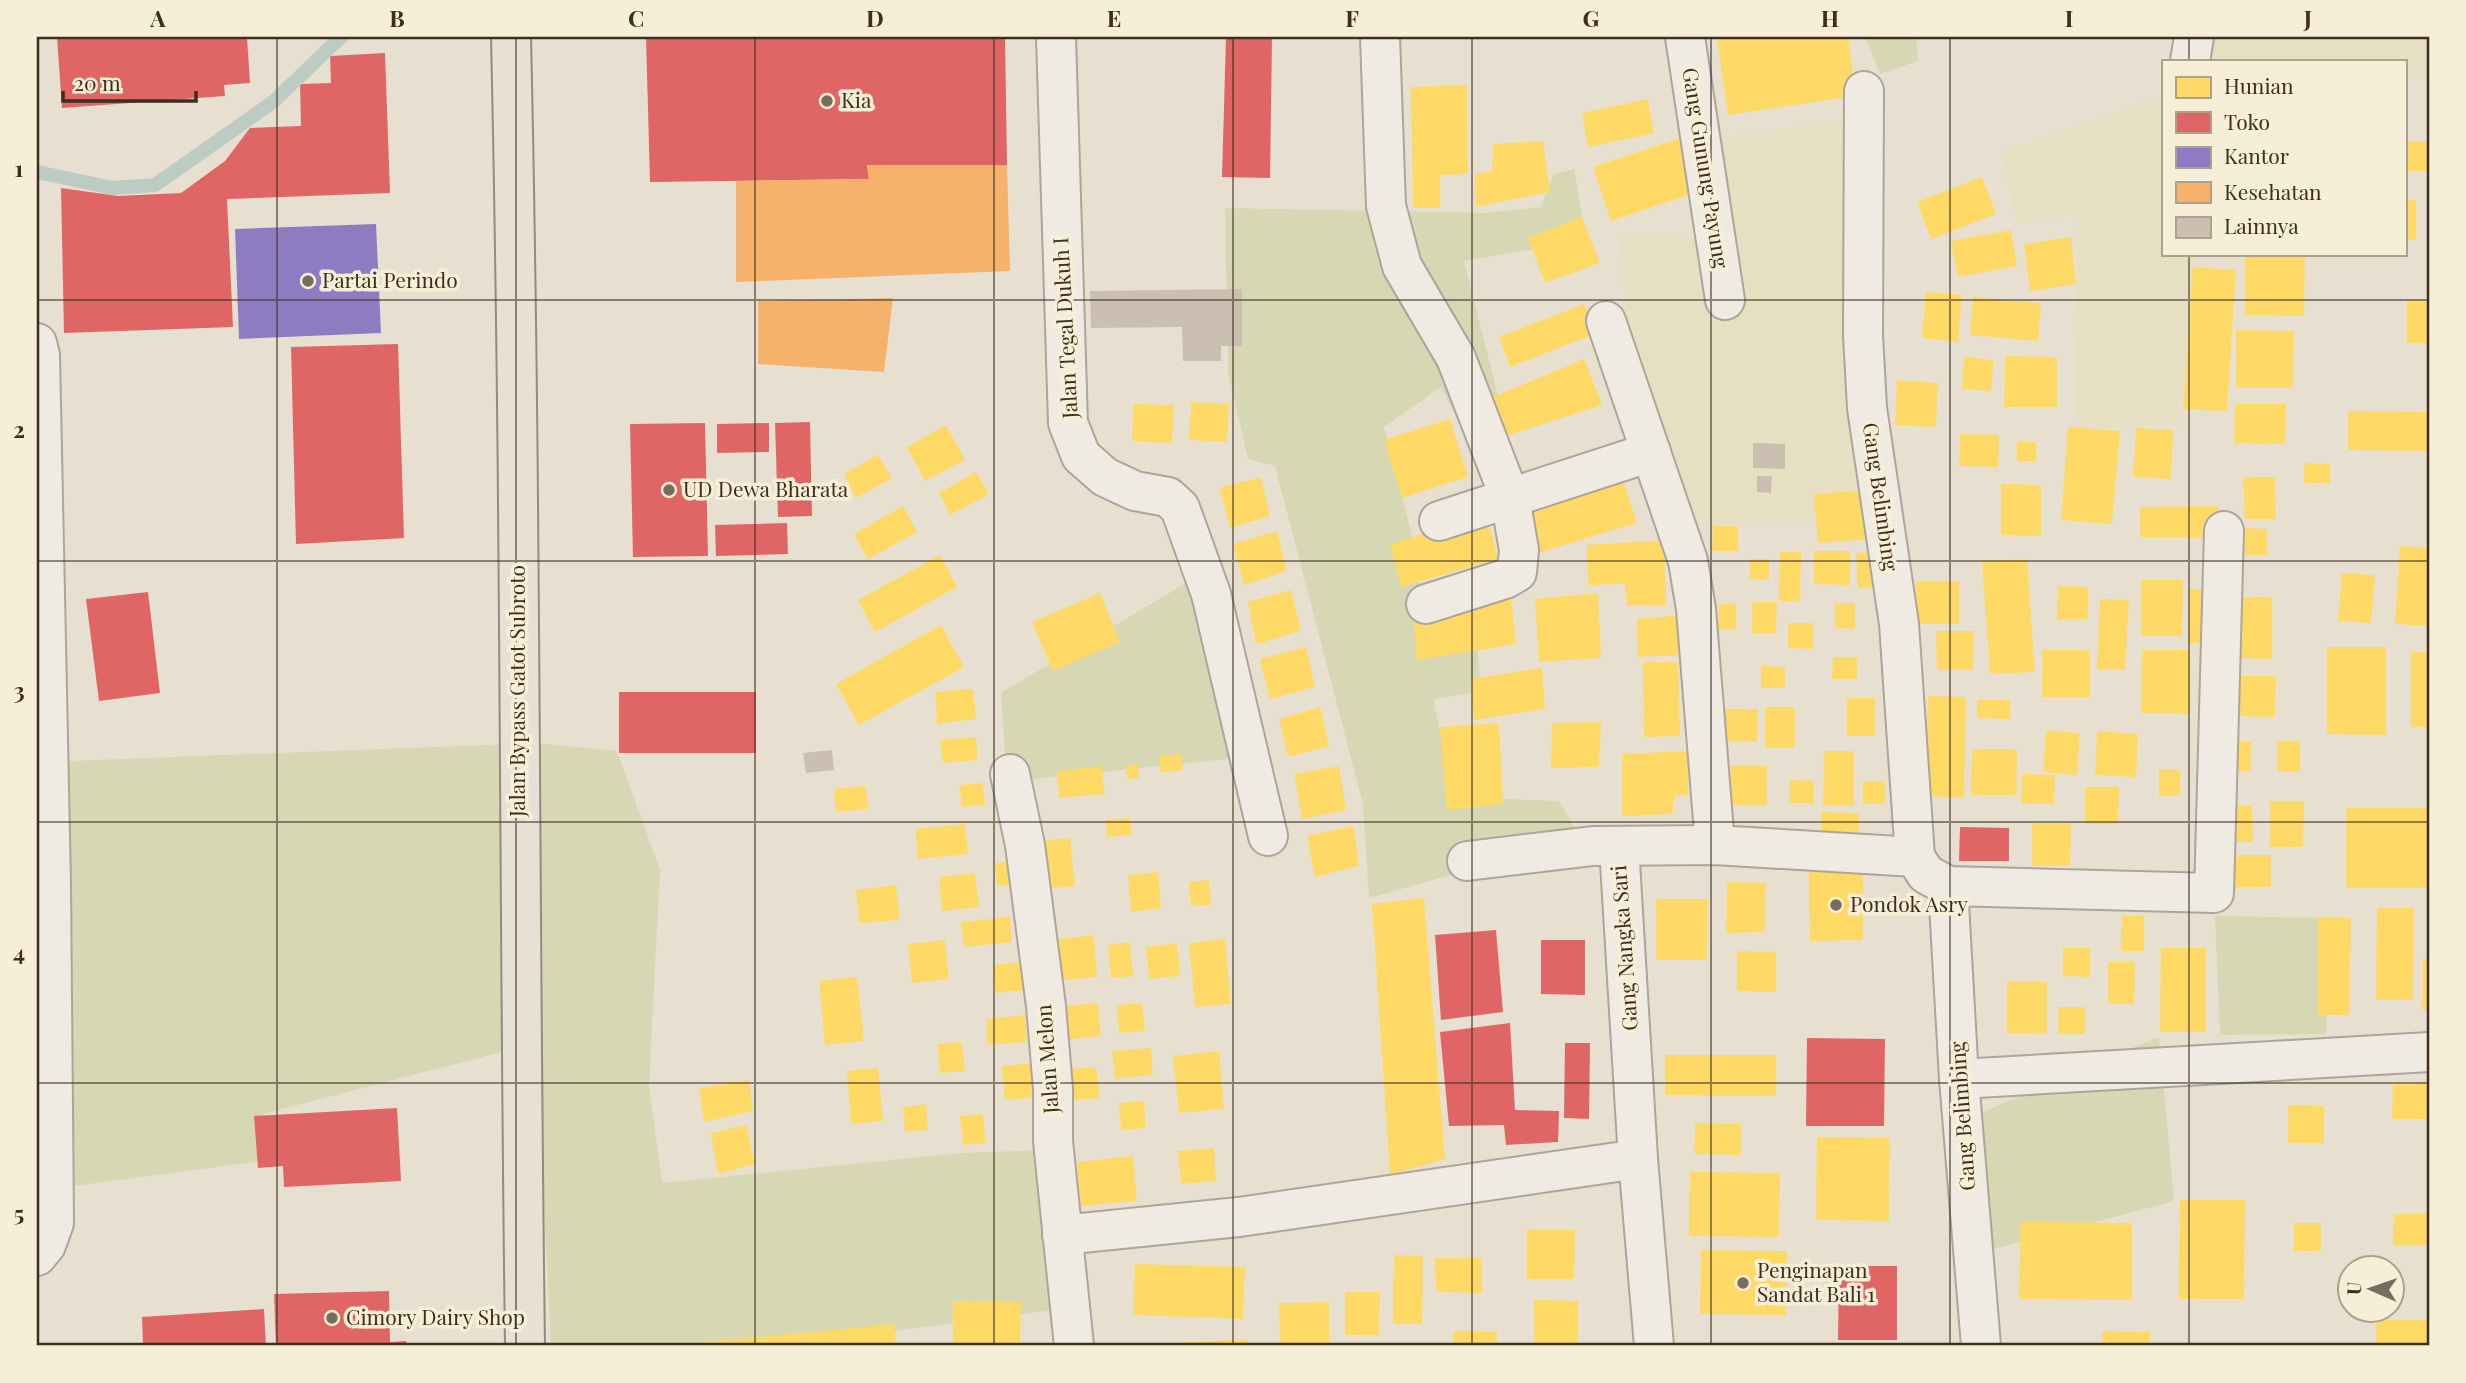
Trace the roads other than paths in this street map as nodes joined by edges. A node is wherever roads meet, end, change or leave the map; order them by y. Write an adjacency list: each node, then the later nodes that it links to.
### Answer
1 (511, 37): 28 (main road, Jalan Bypass Gatot Subroto)
2 (1056, 37): 17 (street, Jalan Tegal Dukuh I)
3 (1380, 37): 12 (street)
4 (1685, 37): 8 (street, Gang Gunung Payung)
5 (2194, 37): 6 (street)
6 (2190, 60)
7 (1864, 91): 20 (street, Gang Belimbing)
8 (1725, 300)
9 (1606, 321): 11 (street)
10 (37, 343): 27 (street)
11 (1651, 452): 12 (street); 18 (street)
12 (1510, 498): 13 (street); 15 (street)
13 (1439, 521)
14 (2224, 531): 22 (street)
15 (1426, 604)
16 (1010, 774): 26 (street, Jalan Melon)
17 (1268, 836)
18 (1715, 845): 19 (street, Gang Nangka Sari); 20 (street, Gang Nangka Sari)
19 (1619, 846): 21 (street); 25 (street, Gang Nangka Sari)
20 (1915, 857): 22 (street)
21 (1467, 861)
22 (1948, 886): 24 (street, Gang Belimbing)
23 (2429, 1052): 24 (street)
24 (1959, 1079): 31 (street, Gang Belimbing)
25 (1638, 1159): 26 (street); 30 (street, Gang Nangka Sari)
26 (1062, 1235): 29 (street, Jalan Melon)
27 (37, 1256)
28 (525, 1346)
29 (1074, 1346)
30 (1654, 1346)
31 (1981, 1346)

